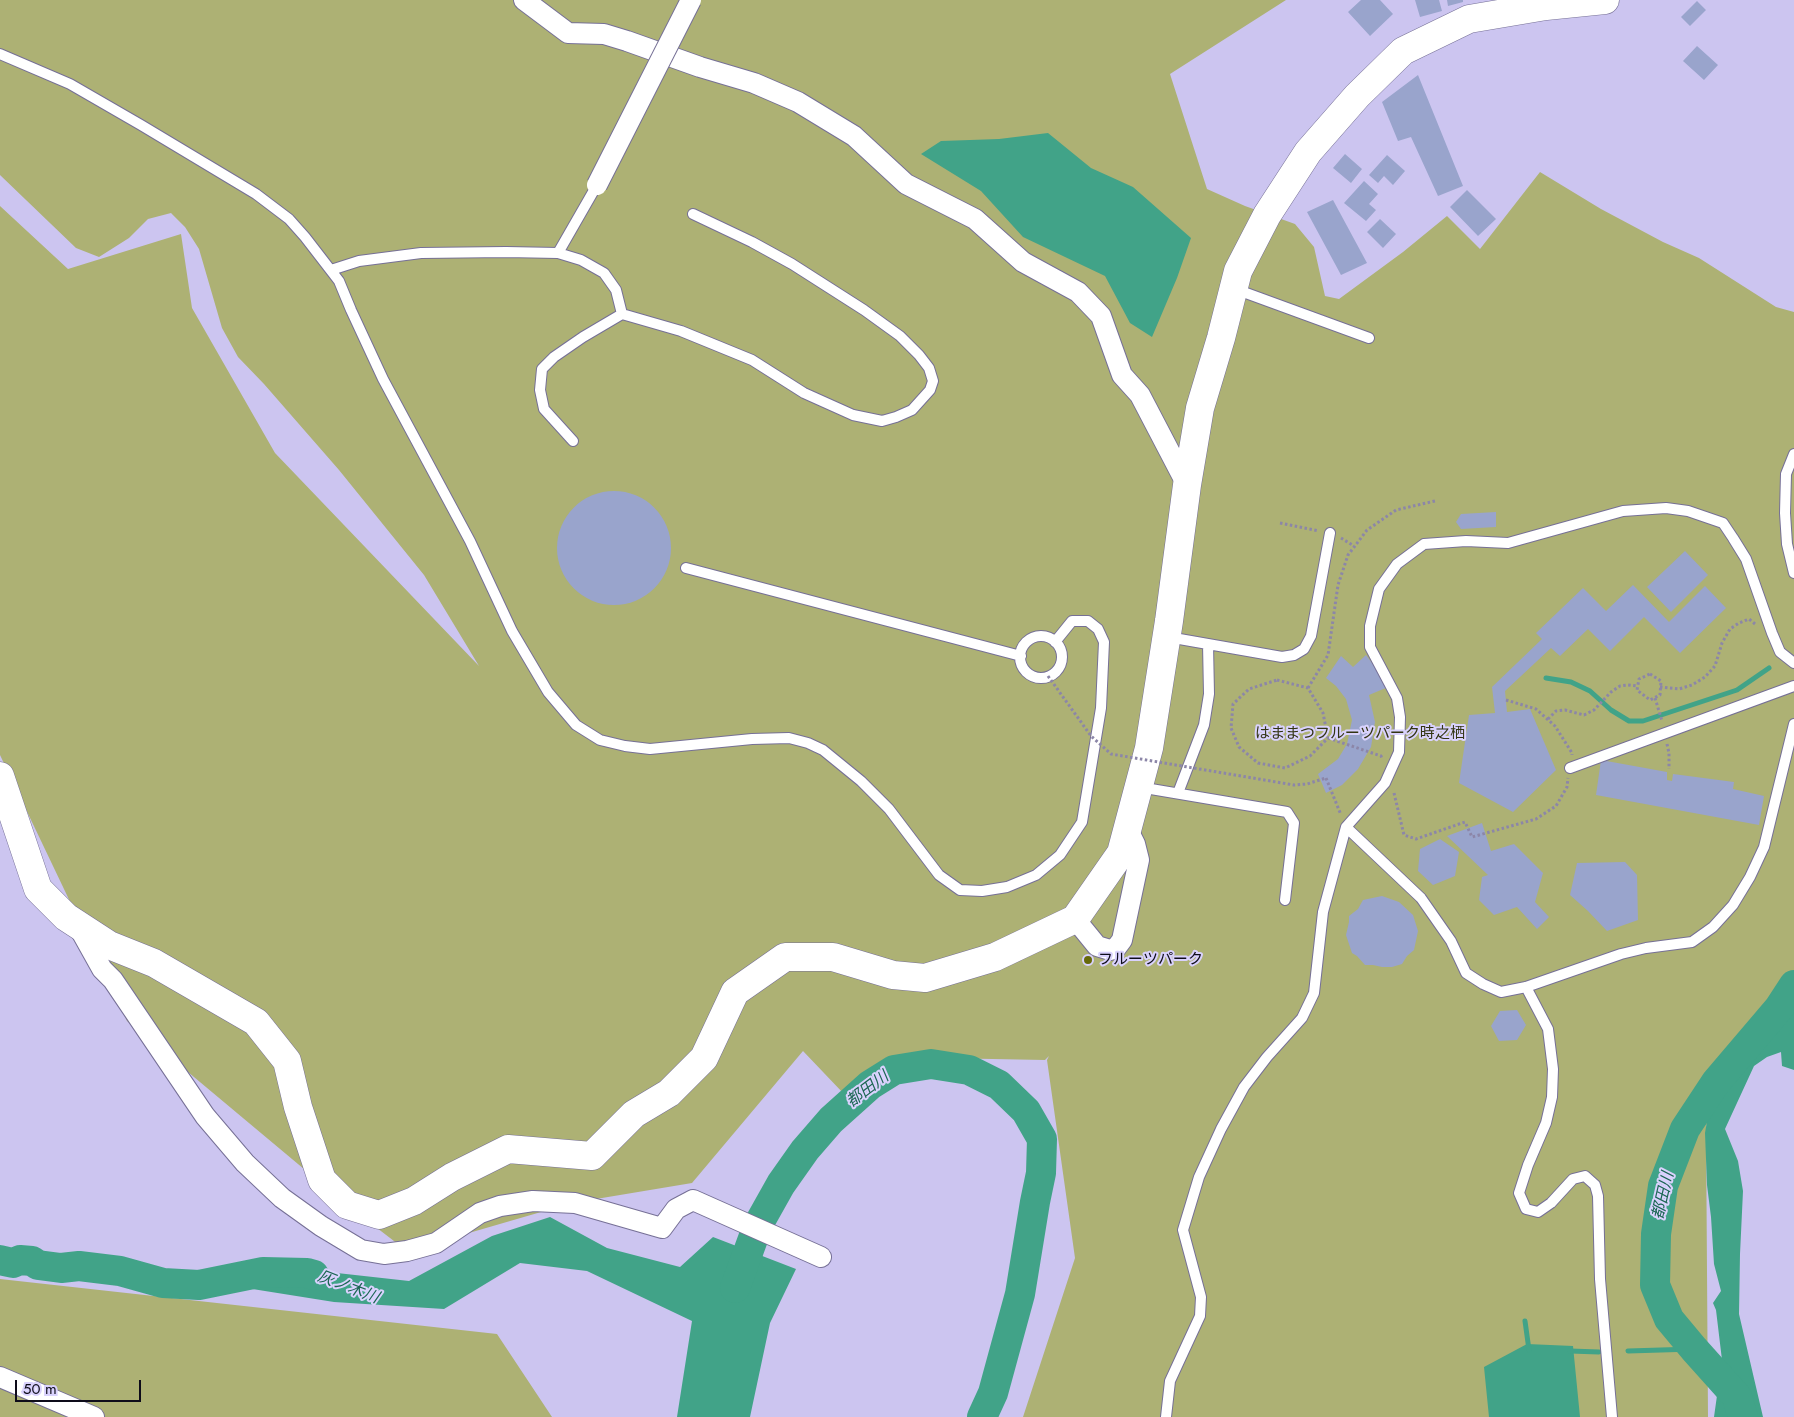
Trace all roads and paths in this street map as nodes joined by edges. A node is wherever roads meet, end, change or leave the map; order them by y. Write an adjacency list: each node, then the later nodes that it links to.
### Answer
1 (524, 0): 14 (street)
2 (691, 0): 5 (street, bridge)
3 (1605, 0): 9 (street)
4 (0, 54): 8 (lane)
5 (597, 185): 7 (lane)
6 (693, 214): 10 (lane)
7 (558, 252): 8 (lane); 10 (lane)
8 (331, 270): 20 (lane)
9 (1234, 288): 11 (lane); 14 (street)
10 (622, 314): 12 (lane)
11 (1370, 338)
12 (573, 442)
13 (1794, 454): 18 (lane)
14 (1187, 485): 19 (street)
15 (1435, 501): 29 (path)
16 (1330, 533): 21 (lane)
17 (686, 568): 23 (lane)
18 (1794, 573)
19 (1167, 637): 21 (lane); 39 (street)
20 (1055, 642): 23 (lane); 25 (lane)
21 (1208, 644): 40 (lane)
22 (1777, 645): 24 (lane); 28 (path); 37 (lane)
23 (1021, 656): 25 (lane)
24 (1794, 663)
25 (1048, 676): 41 (path, bridge)
26 (1637, 686): 28 (path); 30 (path); 32 (path)
27 (1794, 686): 36 (lane)
28 (1660, 687): 30 (path)
29 (1308, 688): 35 (path); 35 (path)
30 (1655, 698): 34 (path)
31 (1506, 700): 32 (path)
32 (1548, 719): 36 (path)
33 (1794, 724): 46 (lane)
34 (1663, 725)
35 (1328, 738): 37 (path)
36 (1570, 768): 37 (path)
37 (1389, 774): 41 (lane)
38 (0, 776): 45 (street)
39 (1138, 786): 40 (lane); 42 (street)
40 (1178, 793): 43 (lane)
41 (1346, 827): 46 (lane); 50 (lane)
42 (1127, 828): 44 (street); 44 (street)
43 (1285, 900)
44 (1075, 919): 45 (street)
45 (77, 924): 47 (street)
46 (1526, 988): 51 (lane)
47 (821, 1257)
48 (0, 1376): 49 (street)
49 (94, 1417)
50 (1166, 1417)
51 (1612, 1417)

